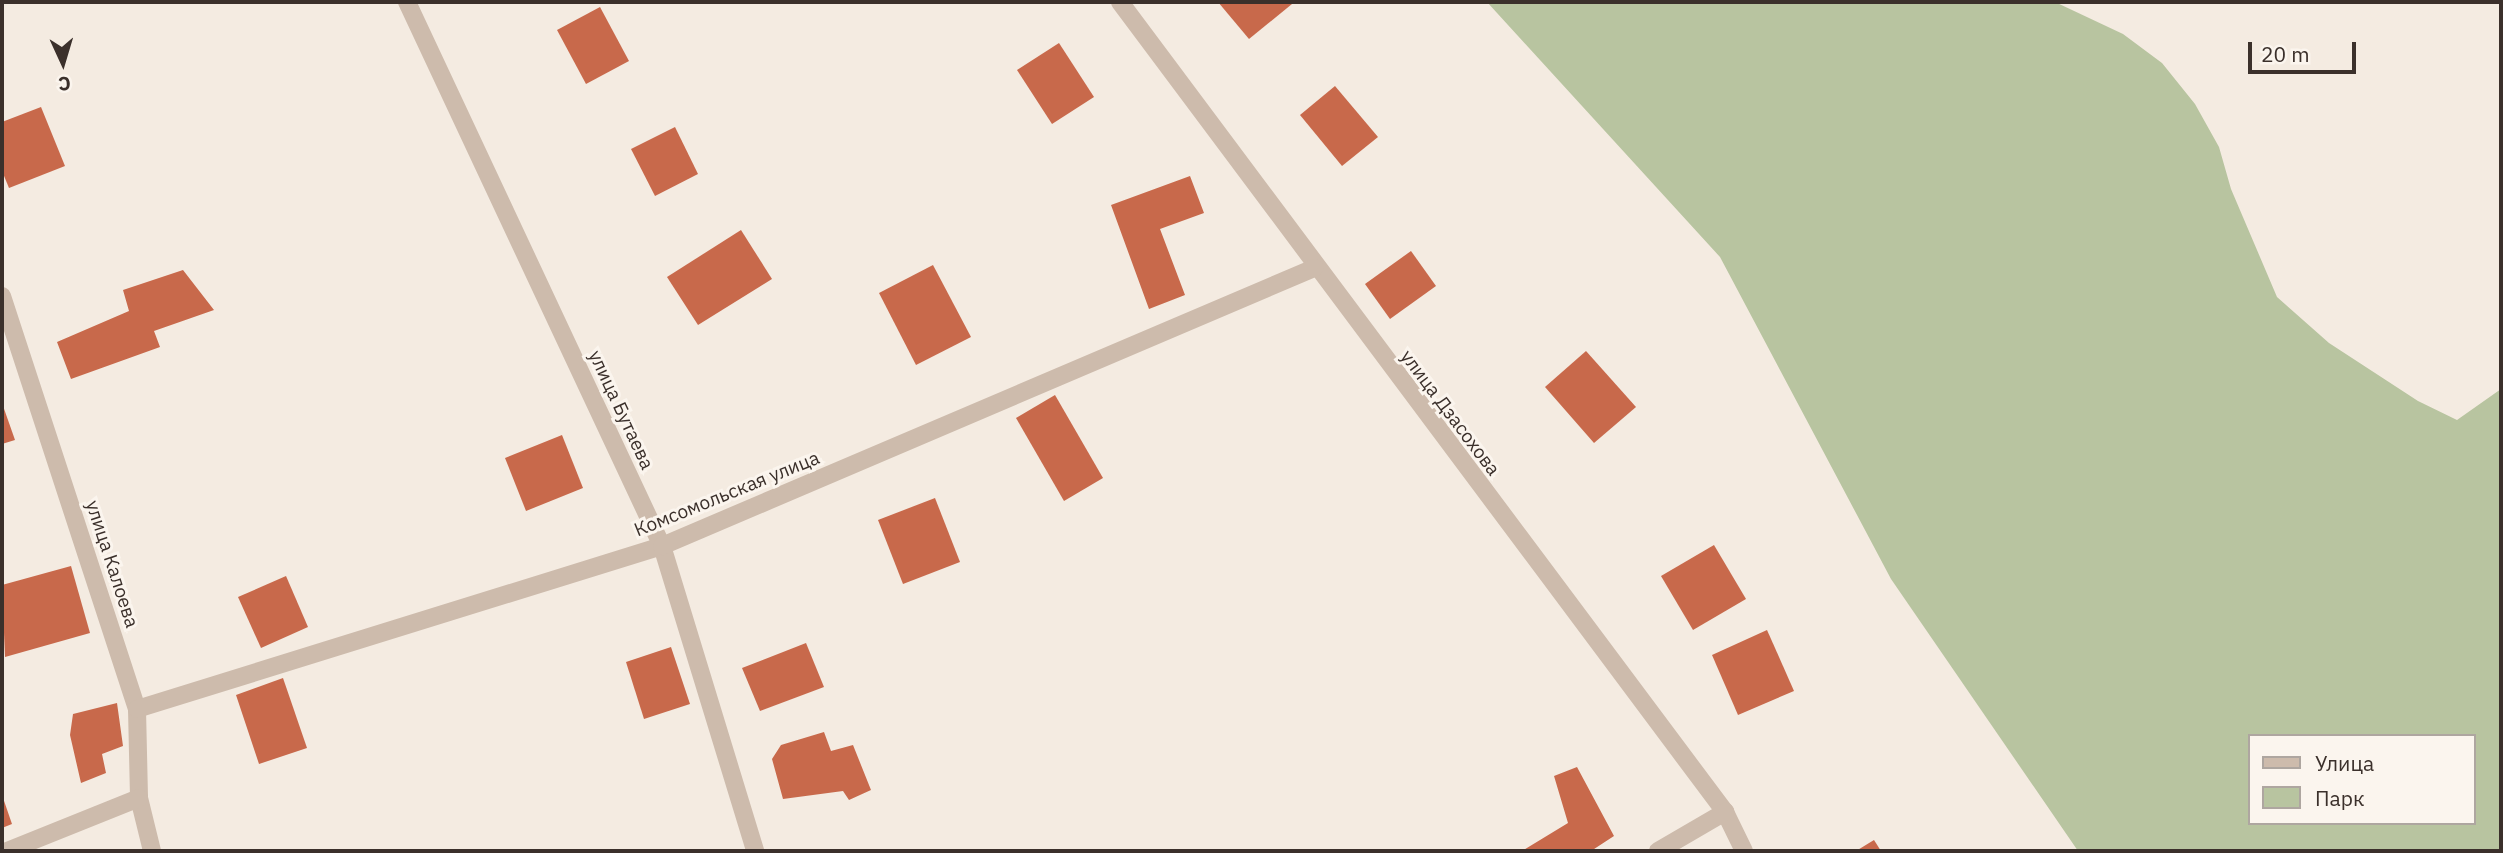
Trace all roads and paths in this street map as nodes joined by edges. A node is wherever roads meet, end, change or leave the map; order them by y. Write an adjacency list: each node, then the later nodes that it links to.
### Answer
1 (407, 2): 5 (street, улица Бутаева)
2 (1120, 2): 3 (street, улица Дзасохова)
3 (1314, 268): 5 (street, Комсомольская улица); 8 (street, улица Дзасохова)
4 (2, 299): 6 (street, улица Калоева)
5 (662, 546): 6 (street, Комсомольская улица); 11 (street, улица Бутаева)
6 (137, 709): 7 (street, улица Калоева)
7 (139, 798): 9 (street); 10 (street, улица Калоева)
8 (1725, 812): 12 (street); 13 (street, улица Дзасохова)
9 (7, 851)
10 (152, 851)
11 (755, 851)
12 (1658, 851)
13 (1744, 851)

